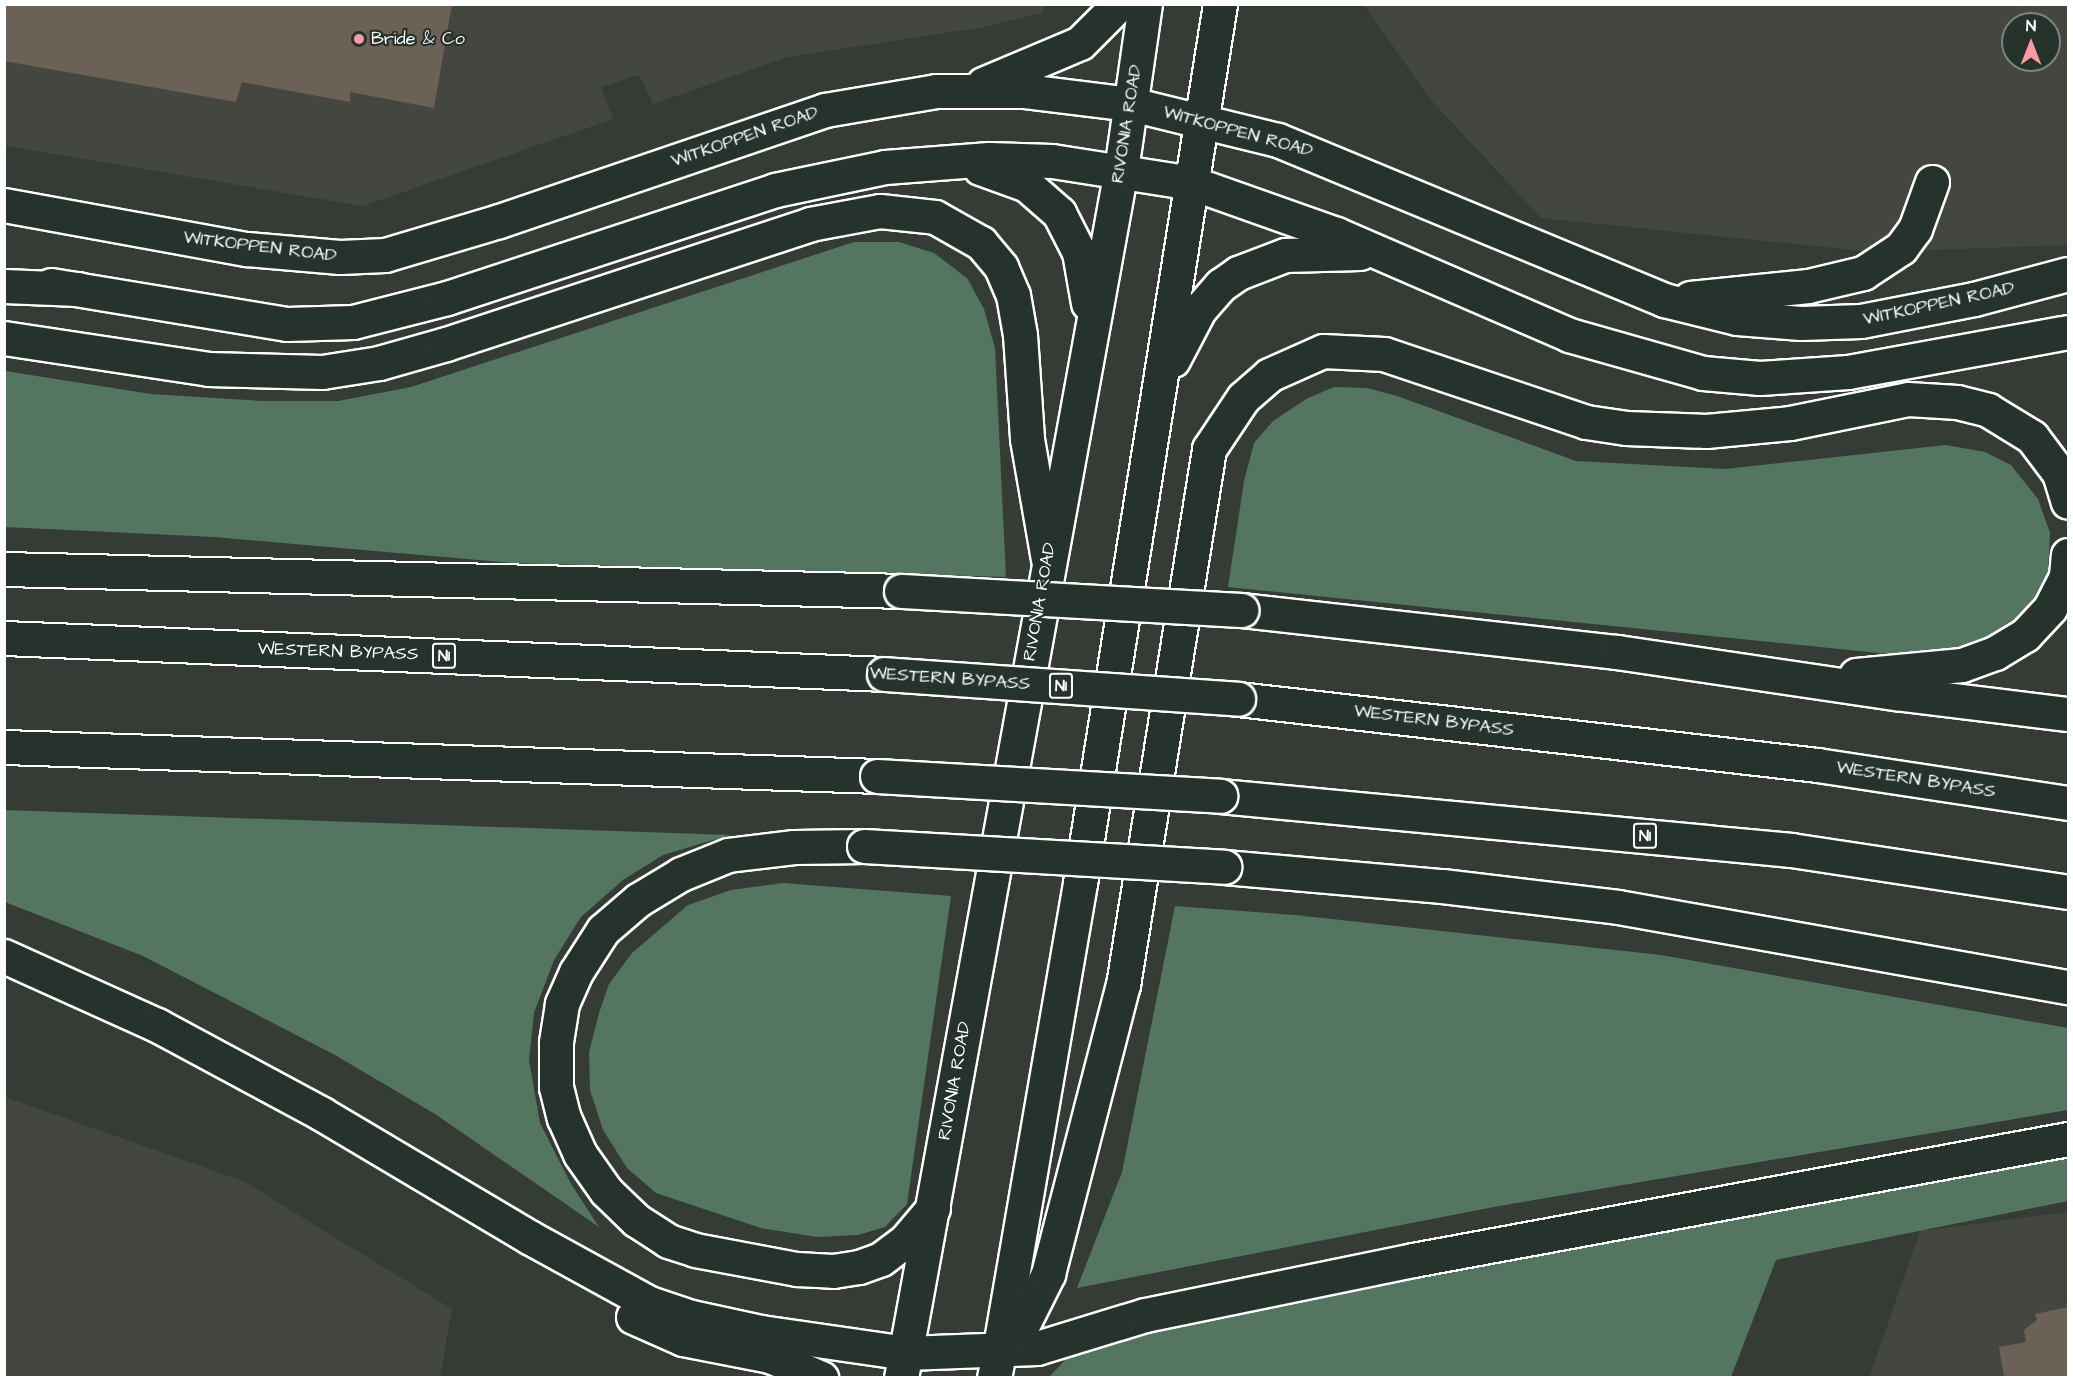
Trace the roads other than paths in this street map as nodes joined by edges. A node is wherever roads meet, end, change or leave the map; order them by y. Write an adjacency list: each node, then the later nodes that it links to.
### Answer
1 (1119, 4): 4 (main road)
2 (1145, 4): 5 (main road, RIVONIA ROAD)
3 (1220, 4): 6 (main road)
4 (970, 89): 5 (main road, WITKOPPEN ROAD); 11 (main road, WITKOPPEN ROAD)
5 (1131, 104): 6 (main road, WITKOPPEN ROAD); 8 (main road, RIVONIA ROAD)
6 (1204, 120): 10 (main road); 17 (main road, WITKOPPEN ROAD)
7 (951, 160): 8 (main road); 16 (main road); 18 (main road)
8 (1121, 170): 10 (main road); 18 (main road, RIVONIA ROAD)
9 (1932, 182): 17 (main road)
10 (1192, 183): 12 (main road); 21 (main road)
11 (4, 205)
12 (1384, 253): 19 (main road); 21 (main road)
13 (2068, 274): 17 (main road, WITKOPPEN ROAD)
14 (4, 277): 16 (main road)
15 (4, 286): 16 (main road)
16 (78, 289)
17 (1664, 300)
18 (1091, 326): 25 (main road, RIVONIA ROAD)
19 (2068, 332)
20 (4, 338): 25 (main road)
21 (1157, 394): 38 (main road)
22 (2068, 502): 38 (main road)
23 (2068, 555): 27 (main road)
24 (9, 559): 27 (main road, bridge)
25 (1048, 560): 35 (main road, RIVONIA ROAD)
26 (4, 638): 30 (main road, WESTERN BYPASS / N1, bridge)
27 (1809, 679): 28 (main road)
28 (2068, 714)
29 (4, 747): 31 (main road, N1, bridge)
30 (2068, 803)
31 (2068, 891)
32 (4, 956): 36 (main road)
33 (2068, 987): 35 (main road, bridge)
34 (2068, 1139): 38 (main road)
35 (933, 1208): 37 (main road, RIVONIA ROAD)
36 (528, 1237): 37 (main road); 39 (main road)
37 (903, 1365): 38 (main road)
38 (996, 1365)
39 (821, 1377)

